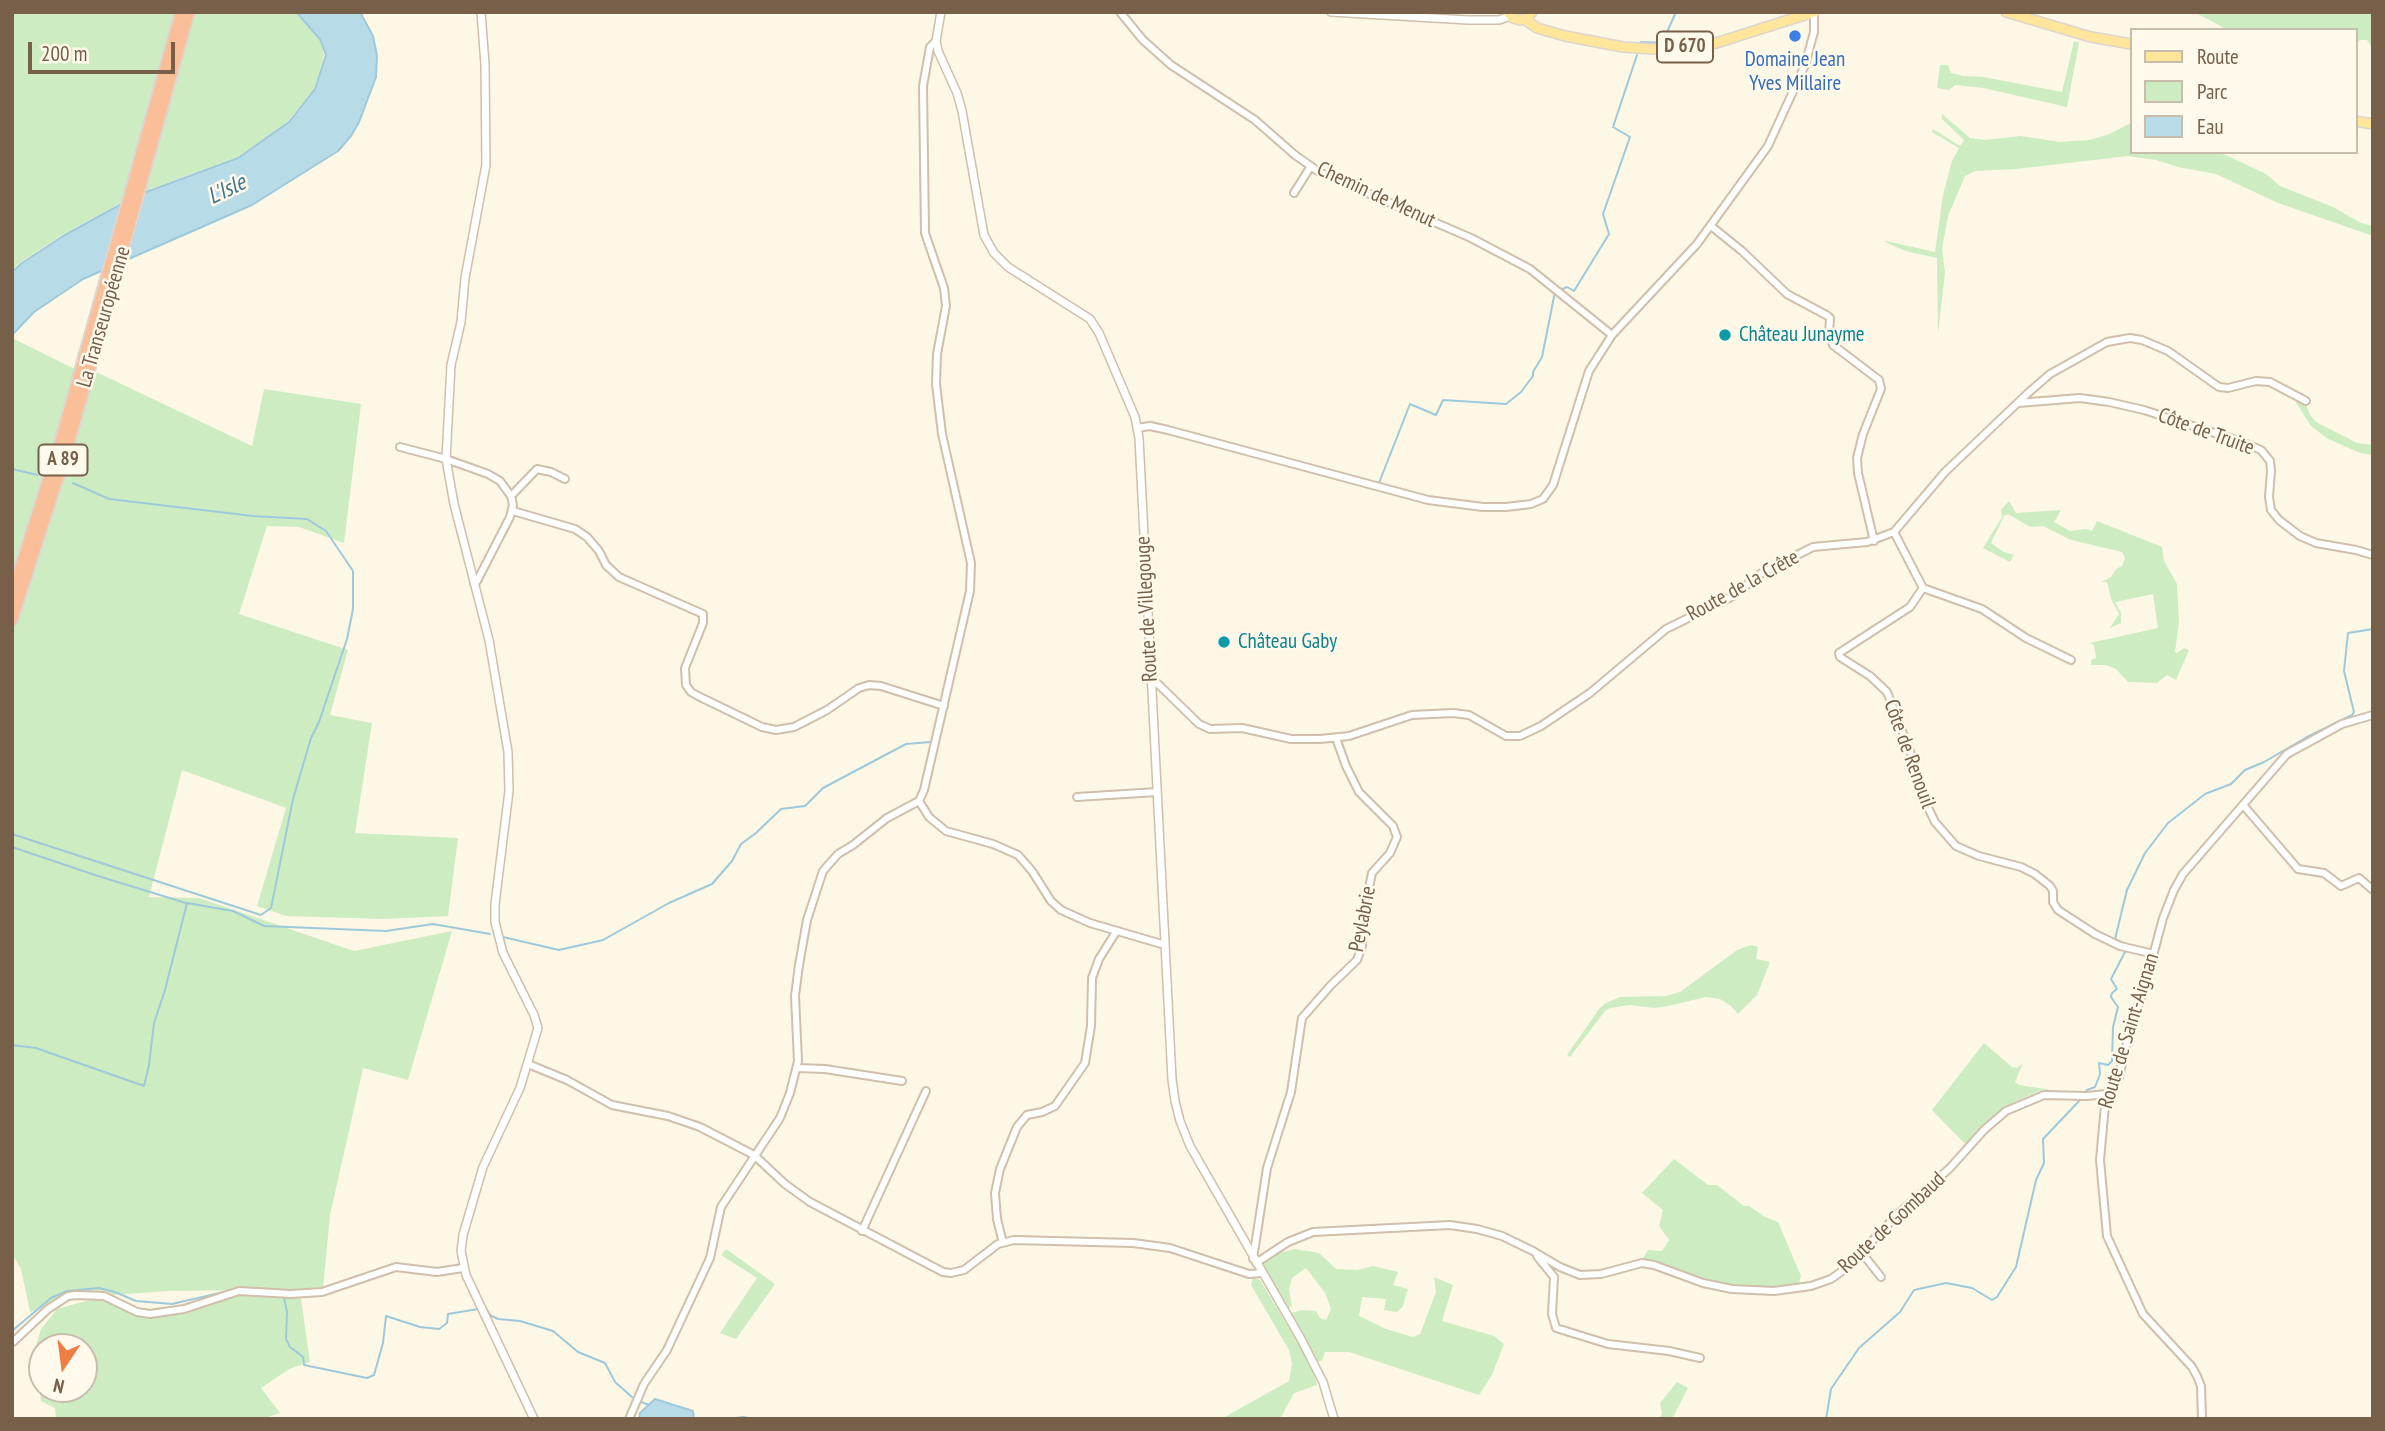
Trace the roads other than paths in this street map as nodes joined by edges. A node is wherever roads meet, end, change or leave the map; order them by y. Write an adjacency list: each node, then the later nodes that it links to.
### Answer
1 (181, 12): 21 (highway, La Transeuropéenne / A 89)
2 (189, 12): 21 (highway, La Transeuropéenne / A 89)
3 (481, 12): 27 (street)
4 (941, 12): 16 (street)
5 (1120, 12): 18 (street, Chemin de Menut)
6 (1331, 12): 14 (street)
7 (1497, 12): 14 (street)
8 (1532, 12): 13 (main road); 15 (main road)
9 (1814, 12): 15 (main road, D 670); 20 (street)
10 (2006, 12): 12 (main road)
11 (1509, 14): 13 (main road); 14 (street)
12 (2027, 15): 17 (main road)
13 (1524, 19): 15 (main road, D 670)
14 (1479, 20)
15 (1552, 33)
16 (936, 41): 25 (street, Route de Villegouge); 40 (street)
17 (2130, 44)
18 (1311, 166): 19 (street); 22 (street, Chemin de Menut)
19 (1294, 193)
20 (1711, 226): 22 (street); 32 (street)
21 (104, 300): 36 (highway, La Transeuropéenne / A 89); 37 (highway, La Transeuropéenne / A 89)
22 (1612, 335): 25 (street)
23 (2306, 401): 24 (street, Route de la Crête)
24 (2018, 403): 31 (street, Route de la Crête); 33 (street, Côte de Truite)
25 (1137, 428): 39 (street, Route de Villegouge)
26 (400, 447): 27 (street)
27 (446, 459): 29 (street); 34 (street)
28 (565, 479): 29 (street)
29 (511, 496): 30 (street)
30 (513, 511): 34 (street); 40 (street)
31 (1894, 532): 32 (street, Route de la Crête); 35 (street)
32 (1874, 541): 42 (street, Route de la Crête)
33 (2373, 555)
34 (474, 583): 51 (street)
35 (1923, 588): 38 (street); 50 (street, Côte de Renouil)
36 (12, 594)
37 (12, 620)
38 (2071, 660)
39 (1151, 683): 42 (street); 43 (street, Route de Villegouge)
40 (944, 706): 45 (street)
41 (2373, 715): 46 (street, Route de Saint-Aignan)
42 (1336, 738): 61 (street, Peylabrie)
43 (1157, 792): 44 (street); 49 (street, Route de Villegouge)
44 (1077, 797)
45 (919, 801): 48 (street); 52 (street)
46 (2244, 806): 47 (street); 50 (street, Route de Saint-Aignan)
47 (2373, 890)
48 (1116, 932): 49 (street); 58 (street)
49 (1165, 945): 61 (street, Route de Villegouge)
50 (2154, 954): 55 (street, Route de Saint-Aignan)
51 (528, 1064): 56 (street); 63 (street)
52 (797, 1068): 53 (street); 56 (street)
53 (902, 1081)
54 (926, 1091): 57 (street)
55 (2106, 1094): 60 (street, Route de Gombaud); 72 (street, Route de Saint-Aignan)
56 (754, 1155): 57 (street); 70 (street)
57 (862, 1231): 58 (street)
58 (1003, 1242): 64 (street)
59 (1533, 1251): 61 (street, Route de Gombaud); 62 (street, Route de Gombaud); 65 (street)
60 (1862, 1253): 62 (street, Route de Gombaud); 66 (street)
61 (1254, 1261): 64 (street, Route de Villegouge)
62 (1560, 1267): 65 (street)
63 (463, 1268): 67 (street); 69 (street)
64 (1261, 1273): 71 (street, Route de Villegouge)
65 (1554, 1277): 68 (street)
66 (1881, 1277)
67 (13, 1342)
68 (1700, 1359)
69 (534, 1419)
70 (629, 1419)
71 (1334, 1419)
72 (2202, 1419)

